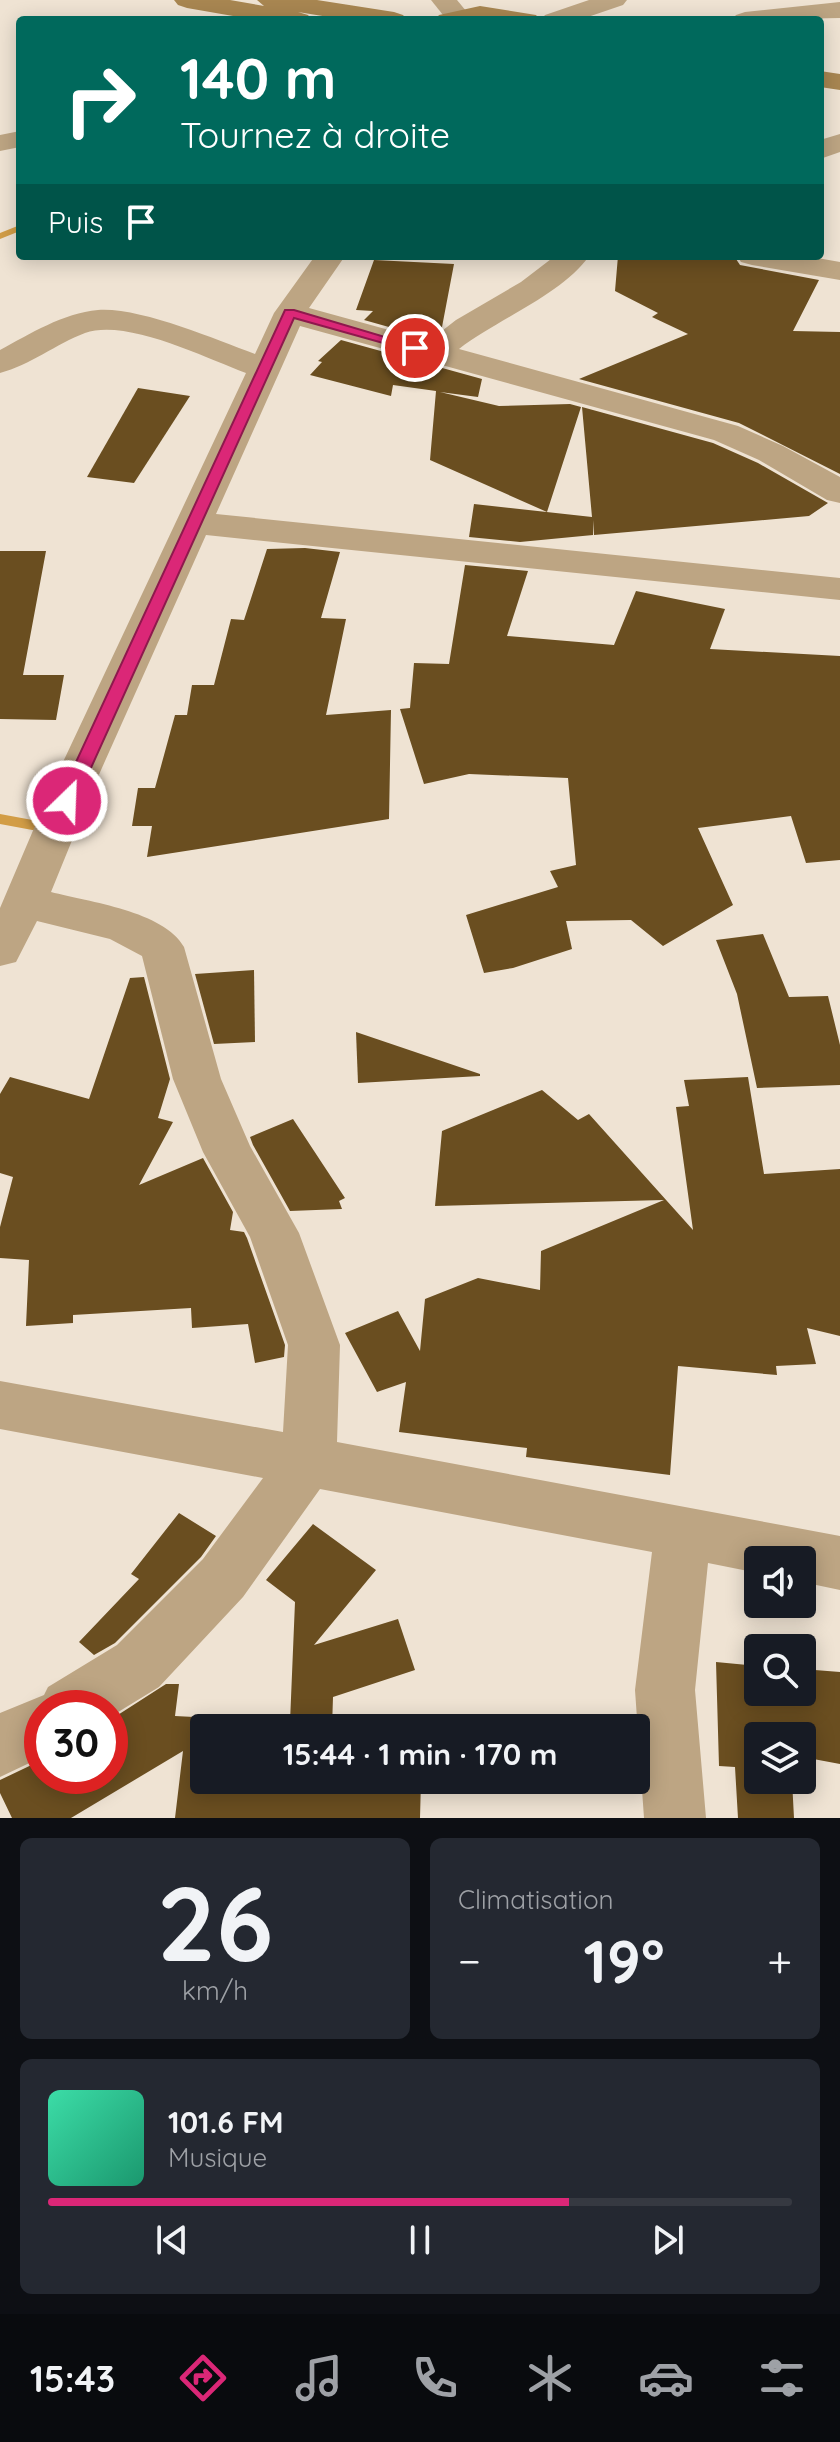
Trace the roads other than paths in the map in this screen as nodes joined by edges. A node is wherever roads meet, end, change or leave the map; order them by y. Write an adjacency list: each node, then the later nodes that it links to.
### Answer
1 (187, 0): 6 (main road)
2 (270, 0): 7 (main road)
3 (614, 0): 9 (street)
4 (840, 10): 10 (street)
5 (450, 12): 8 (main road)
6 (277, 16)
7 (369, 16)
8 (508, 16)
9 (566, 16)
10 (783, 16)
11 (327, 260): 15 (street)
12 (569, 260): 16 (street)
13 (775, 260): 14 (street)
14 (840, 271)
15 (290, 313): 16 (street); 18 (street)
16 (434, 353): 19 (street)
17 (0, 363): 18 (street)
18 (264, 368): 20 (street)
19 (840, 492)
20 (195, 523): 21 (street); 22 (street)
21 (840, 589)
22 (32, 885): 23 (street); 25 (street)
23 (0, 950)
24 (0, 1405): 25 (street)
25 (309, 1460): 26 (street); 28 (street)
26 (683, 1531): 27 (street); 31 (street)
27 (840, 1563)
28 (99, 1690)
29 (24, 1733): 30 (street)
30 (0, 1746)
31 (675, 1818)

